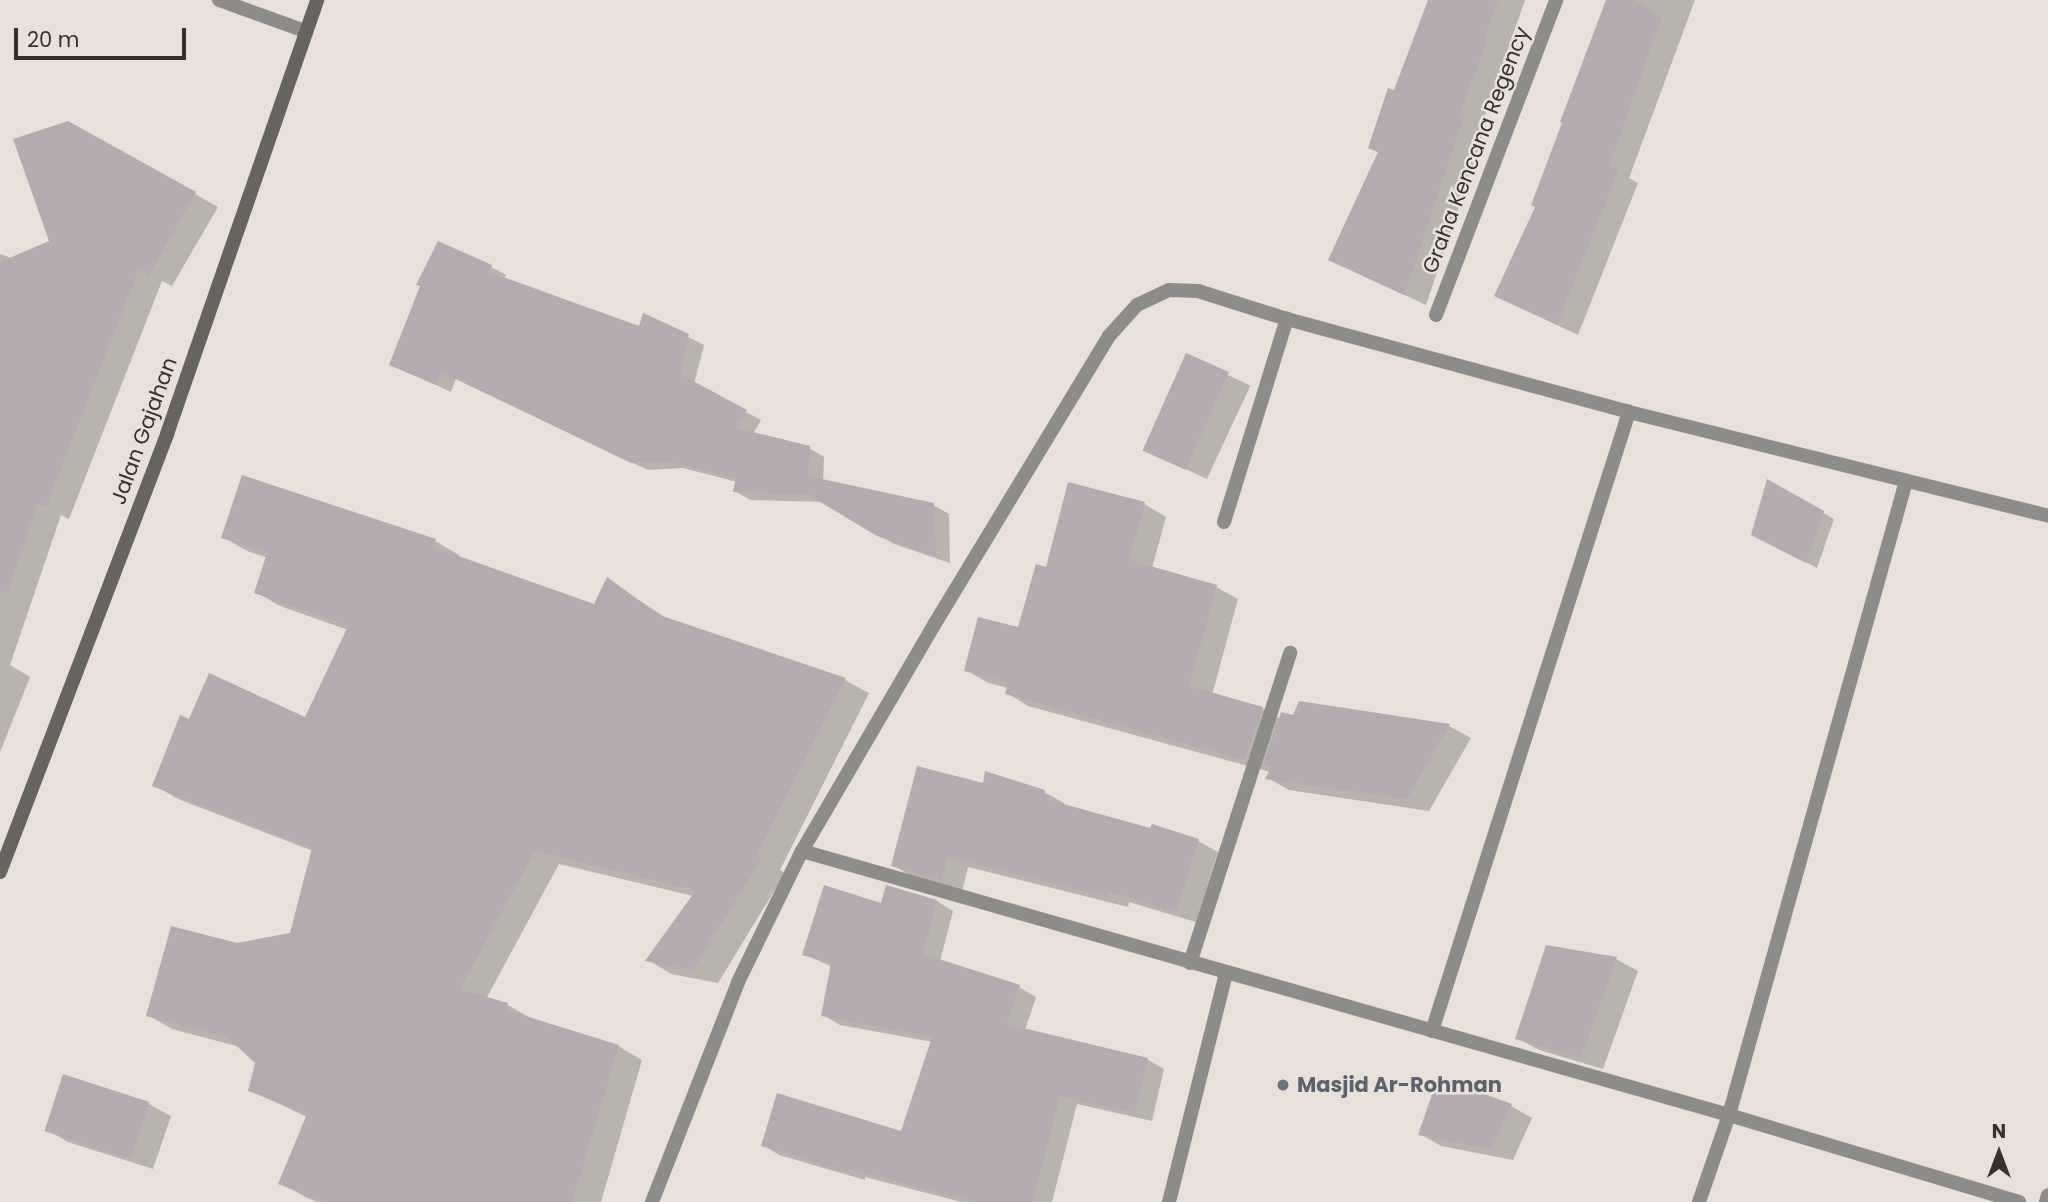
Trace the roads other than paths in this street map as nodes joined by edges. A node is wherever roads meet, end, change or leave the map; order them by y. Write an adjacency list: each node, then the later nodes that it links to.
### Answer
1 (219, 0): 4 (street)
2 (317, 0): 4 (street, Jalan Gajahan)
3 (1556, 0): 5 (street, Graha Kencana Regency)
4 (305, 31): 13 (street, Jalan Gajahan)
5 (1436, 316)
6 (1287, 319): 7 (street); 10 (street); 12 (street)
7 (1629, 412): 8 (street); 16 (street)
8 (1906, 481): 9 (street); 17 (street)
9 (2048, 516)
10 (1224, 522)
11 (1290, 653): 14 (street)
12 (802, 851): 14 (street); 19 (street)
13 (0, 872)
14 (1189, 963): 15 (street)
15 (1226, 973): 16 (street); 20 (street)
16 (1432, 1031): 17 (street)
17 (1729, 1115): 21 (street); 22 (street)
18 (2048, 1195): 23 (street)
19 (652, 1202)
20 (1169, 1202)
21 (1699, 1202)
22 (2019, 1202)
23 (2046, 1202)

